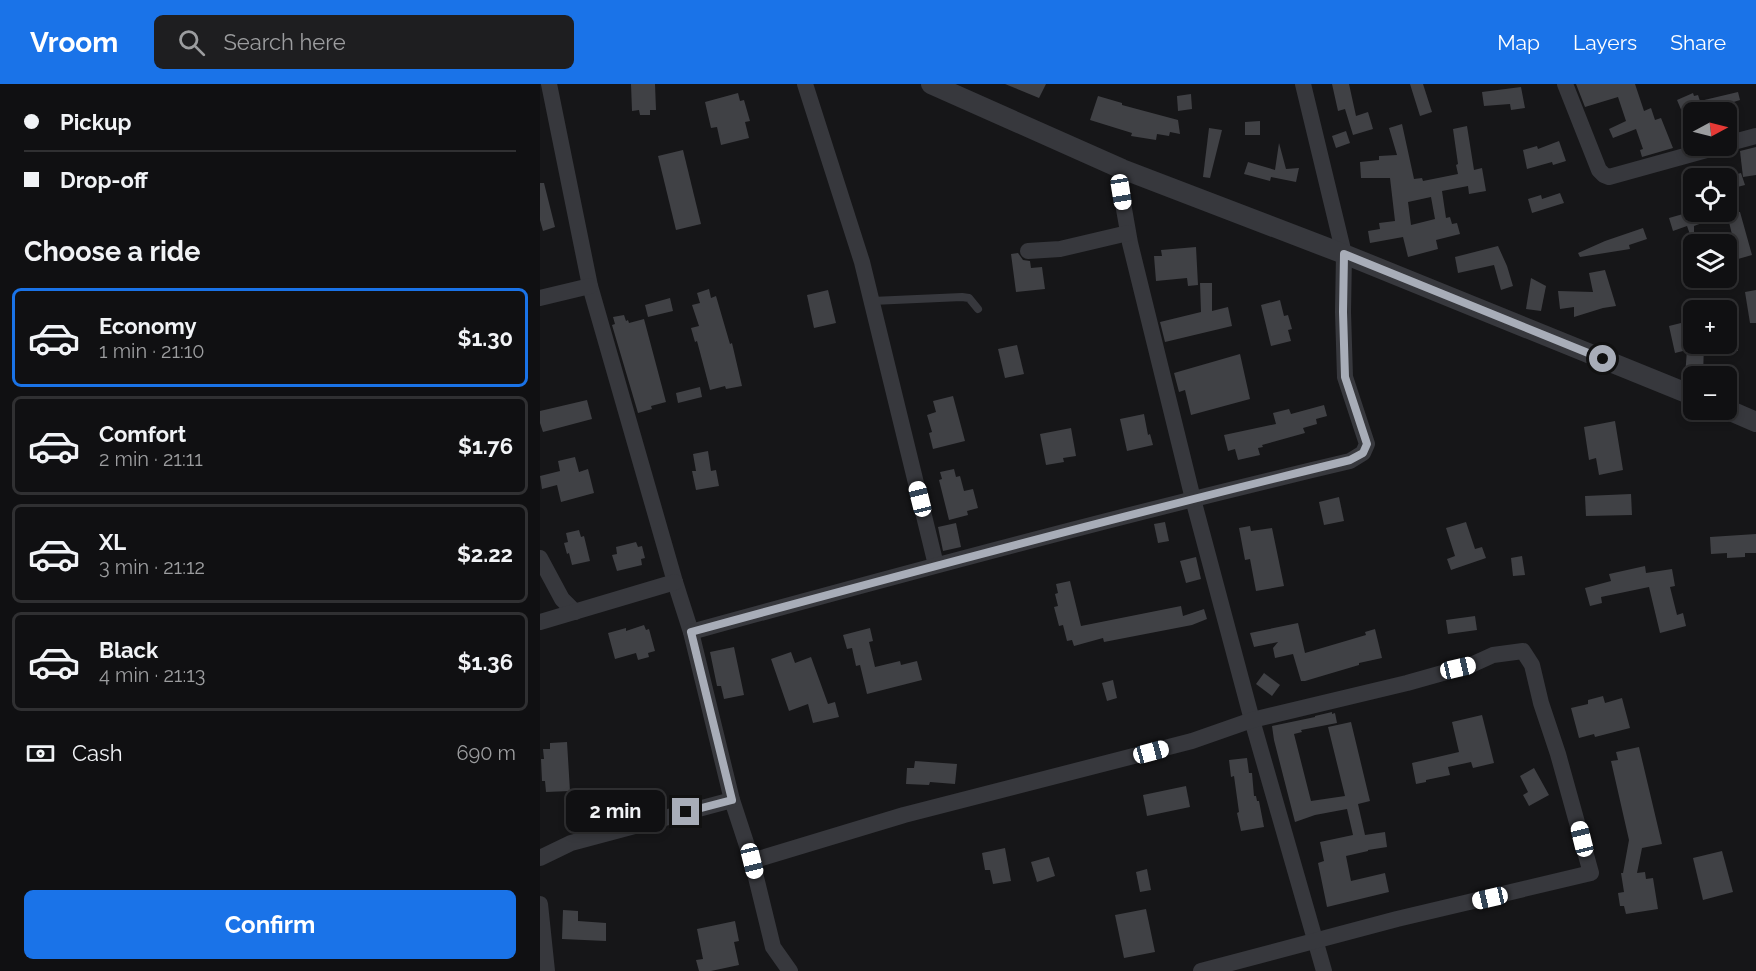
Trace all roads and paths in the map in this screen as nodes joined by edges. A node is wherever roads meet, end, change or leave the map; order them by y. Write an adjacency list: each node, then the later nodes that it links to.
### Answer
1 (549, 84): 13 (street)
2 (805, 84): 15 (street)
3 (1303, 84): 12 (street)
4 (1565, 84): 8 (street)
5 (941, 86): 9 (street)
6 (1756, 136): 7 (street)
7 (1737, 141)
8 (1685, 156)
9 (1122, 169): 10 (street); 12 (street)
10 (1128, 233): 11 (street); 20 (street)
11 (1028, 250)
12 (1344, 254): 17 (street); 20 (street)
13 (590, 286): 14 (street); 23 (street)
14 (540, 298)
15 (872, 301): 16 (lane); 22 (street)
16 (978, 309)
17 (1683, 392)
18 (1737, 414): 19 (street)
19 (1756, 422)
20 (1193, 499): 22 (street); 27 (street)
21 (540, 558): 24 (street)
22 (936, 565): 26 (street)
23 (675, 582): 24 (street); 26 (street)
24 (575, 612): 25 (street)
25 (540, 622)
26 (691, 632): 28 (street)
27 (1252, 720): 30 (street); 32 (street); 32 (street)
28 (732, 800): 29 (street); 30 (street)
29 (540, 858)
30 (752, 861): 34 (street)
31 (540, 904): 33 (street)
32 (1315, 942): 35 (street); 36 (street)
33 (547, 971)
34 (790, 971)
35 (1201, 971)
36 (1324, 971)

